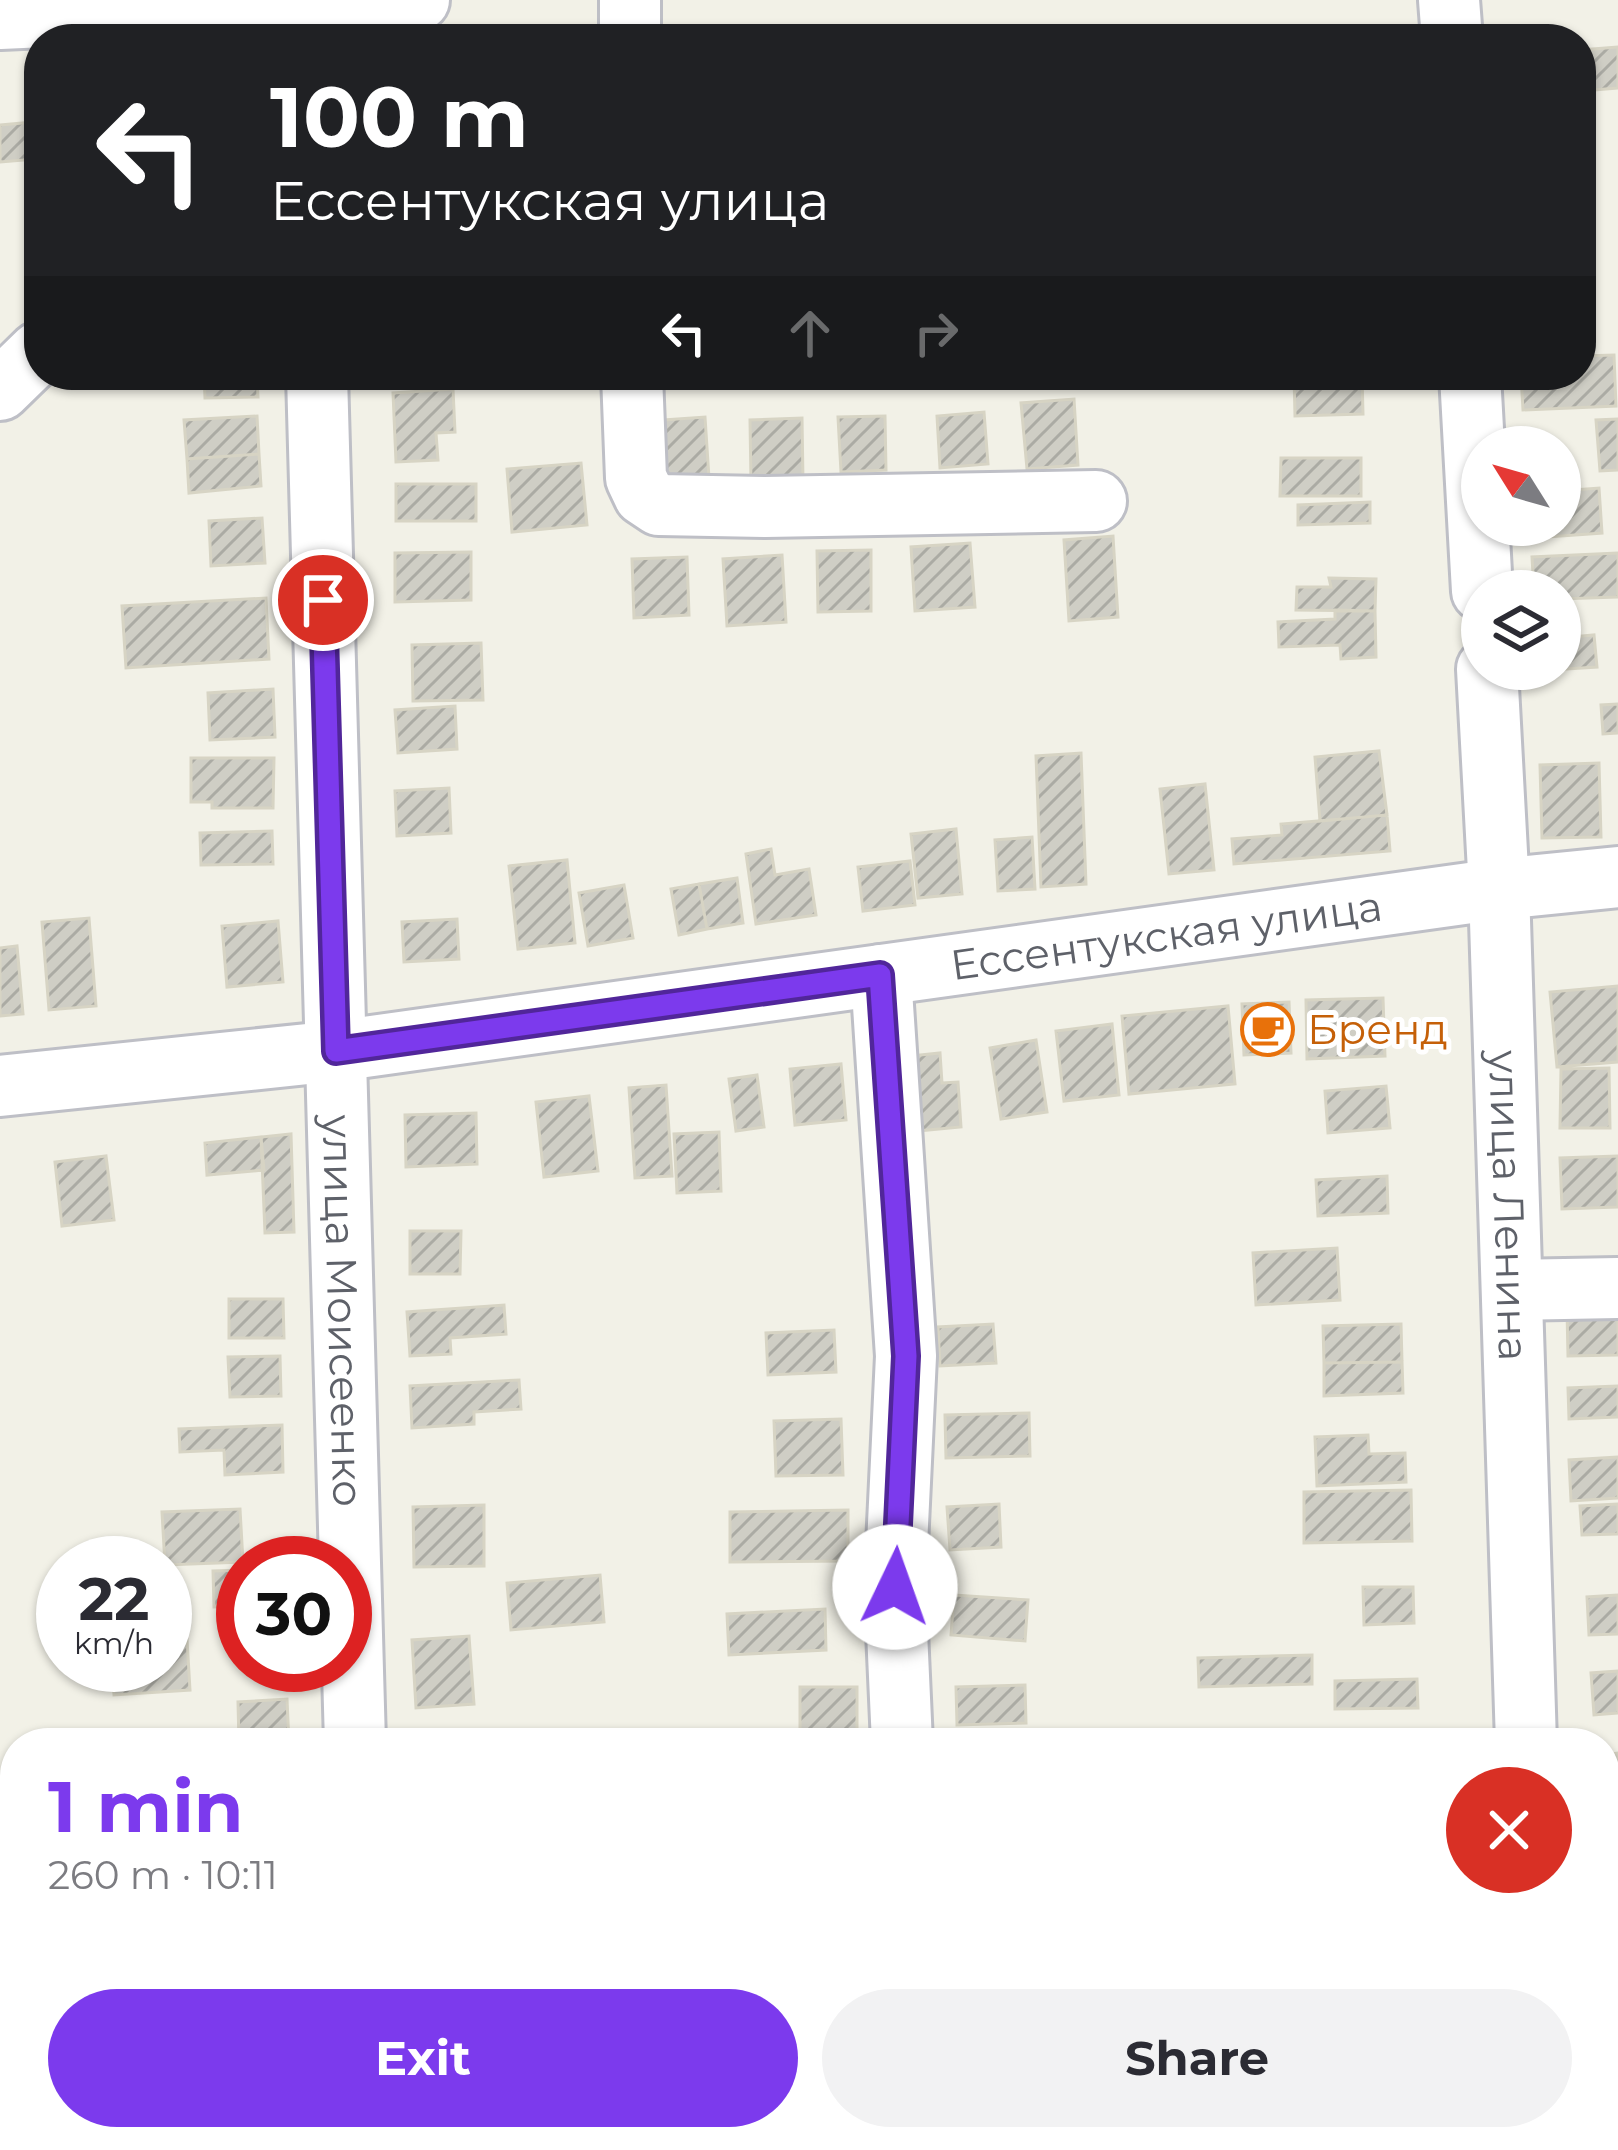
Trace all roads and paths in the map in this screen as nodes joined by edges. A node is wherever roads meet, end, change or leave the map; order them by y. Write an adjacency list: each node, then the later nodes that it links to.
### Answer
1 (419, 0): 2 (street)
2 (307, 15): 3 (street)
3 (0, 20)
4 (24, 367): 5 (street)
5 (0, 390)
6 (317, 390): 15 (street, улица Моисеенко)
7 (633, 390): 9 (street)
8 (1471, 390): 10 (street)
9 (1096, 501)
10 (1481, 570)
11 (1487, 690): 13 (street, улица Ленина)
12 (1618, 878): 13 (street, Ессентукская улица)
13 (1499, 889): 14 (street, Ессентукская улица); 18 (street, улица Ленина)
14 (880, 975): 15 (street, Ессентукская улица); 20 (street)
15 (336, 1051): 16 (street, Ессентукская улица); 19 (street, улица Моисеенко)
16 (0, 1086)
17 (1618, 1288): 18 (street)
18 (1512, 1289): 21 (street, улица Ленина)
19 (355, 1728)
20 (901, 1728)
21 (1526, 1728)

